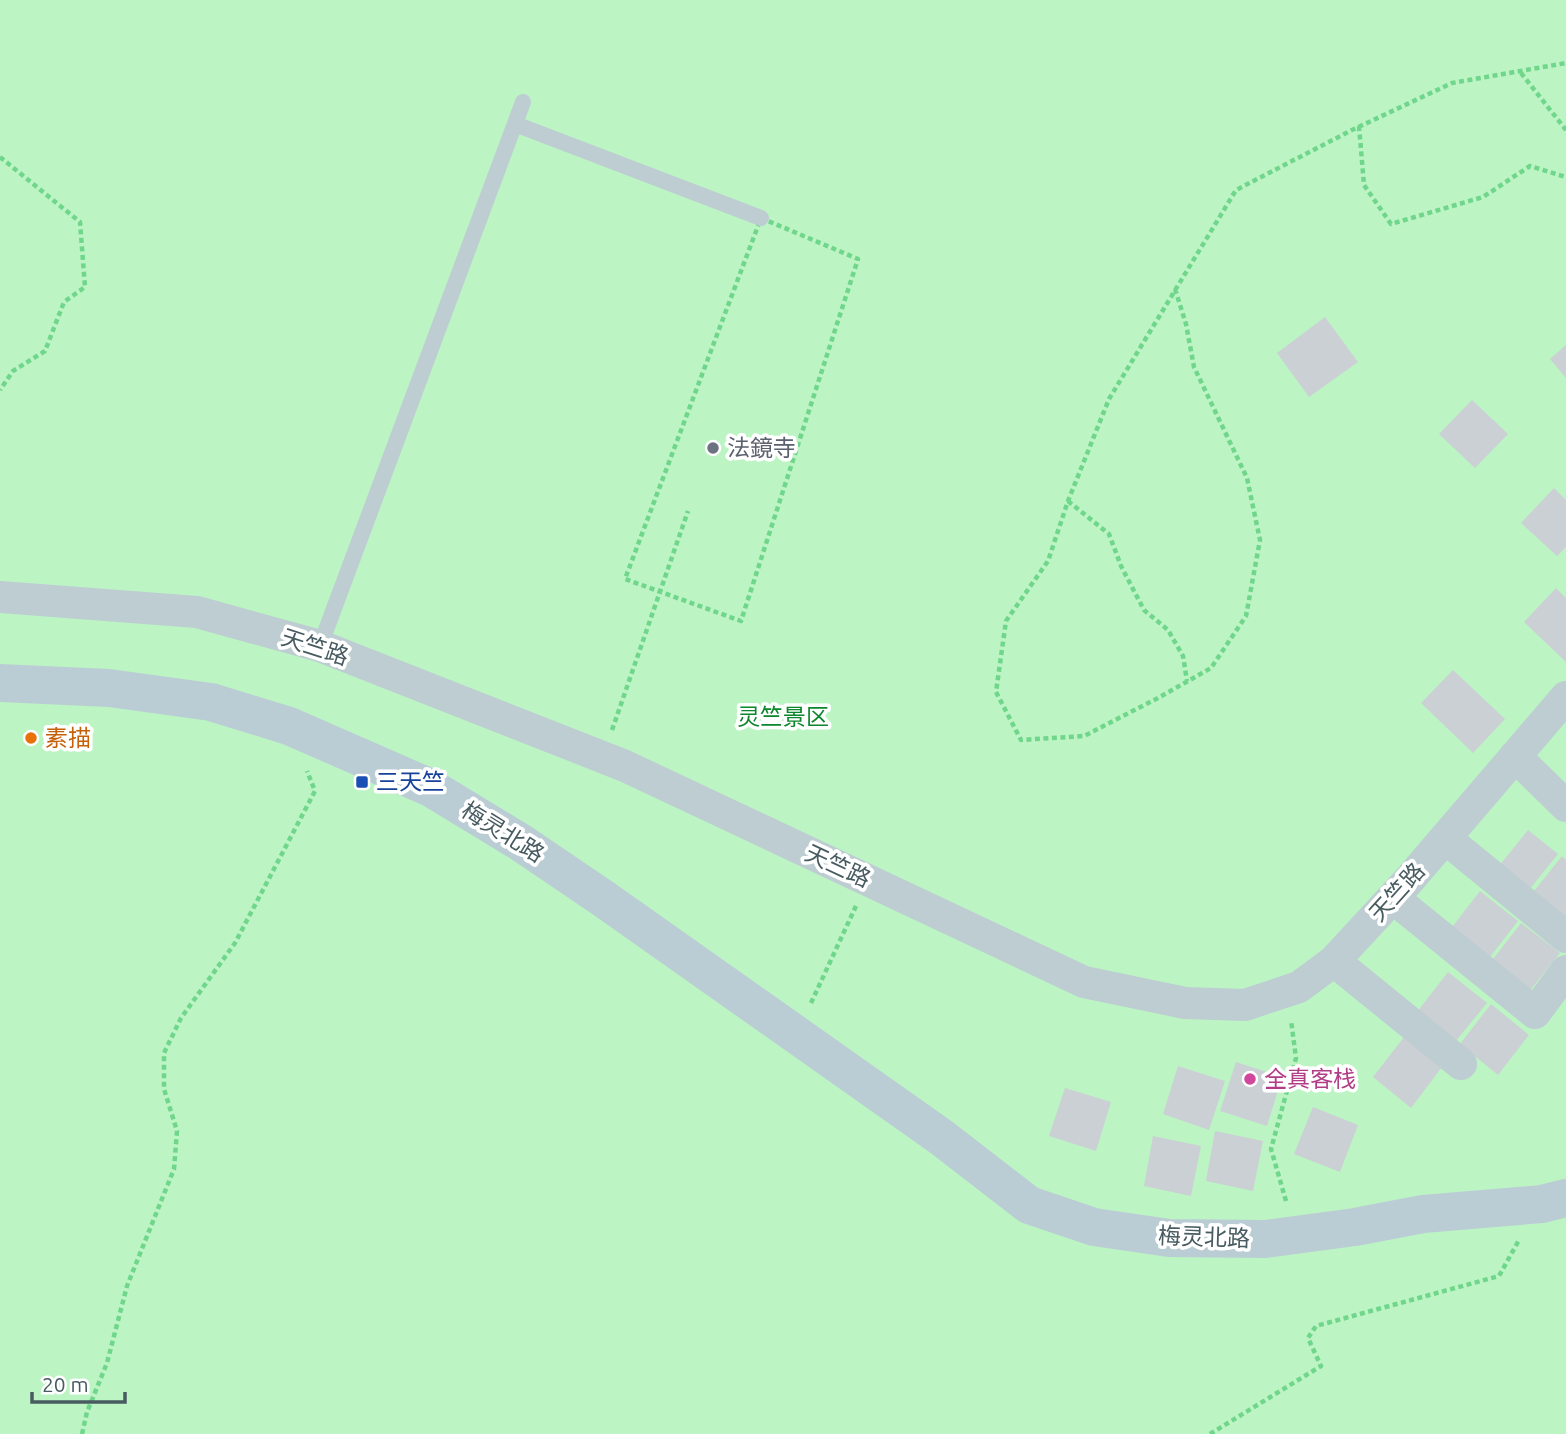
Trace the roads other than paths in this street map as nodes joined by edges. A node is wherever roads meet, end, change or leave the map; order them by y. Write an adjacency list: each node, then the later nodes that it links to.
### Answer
1 (523, 102): 2 (lane)
2 (515, 124): 3 (lane); 5 (lane)
3 (761, 218)
4 (0, 597): 5 (street, 天竺路)
5 (320, 646): 13 (street, 天竺路)
6 (0, 683): 16 (main road, 梅灵北路)
7 (1566, 697): 8 (street, 天竺路)
8 (1515, 756): 9 (street); 10 (street, 天竺路)
9 (1566, 806)
10 (1445, 838): 11 (street, 天竺路); 12 (street)
11 (1393, 898): 13 (street, 天竺路); 14 (street)
12 (1566, 937)
13 (1334, 961): 15 (street)
14 (1566, 971)
15 (1461, 1064)
16 (941, 1137): 18 (main road, 梅灵北路); 18 (main road, 梅灵北路)
17 (1554, 1201): 18 (main road, 梅灵北路)
18 (1491, 1207)

